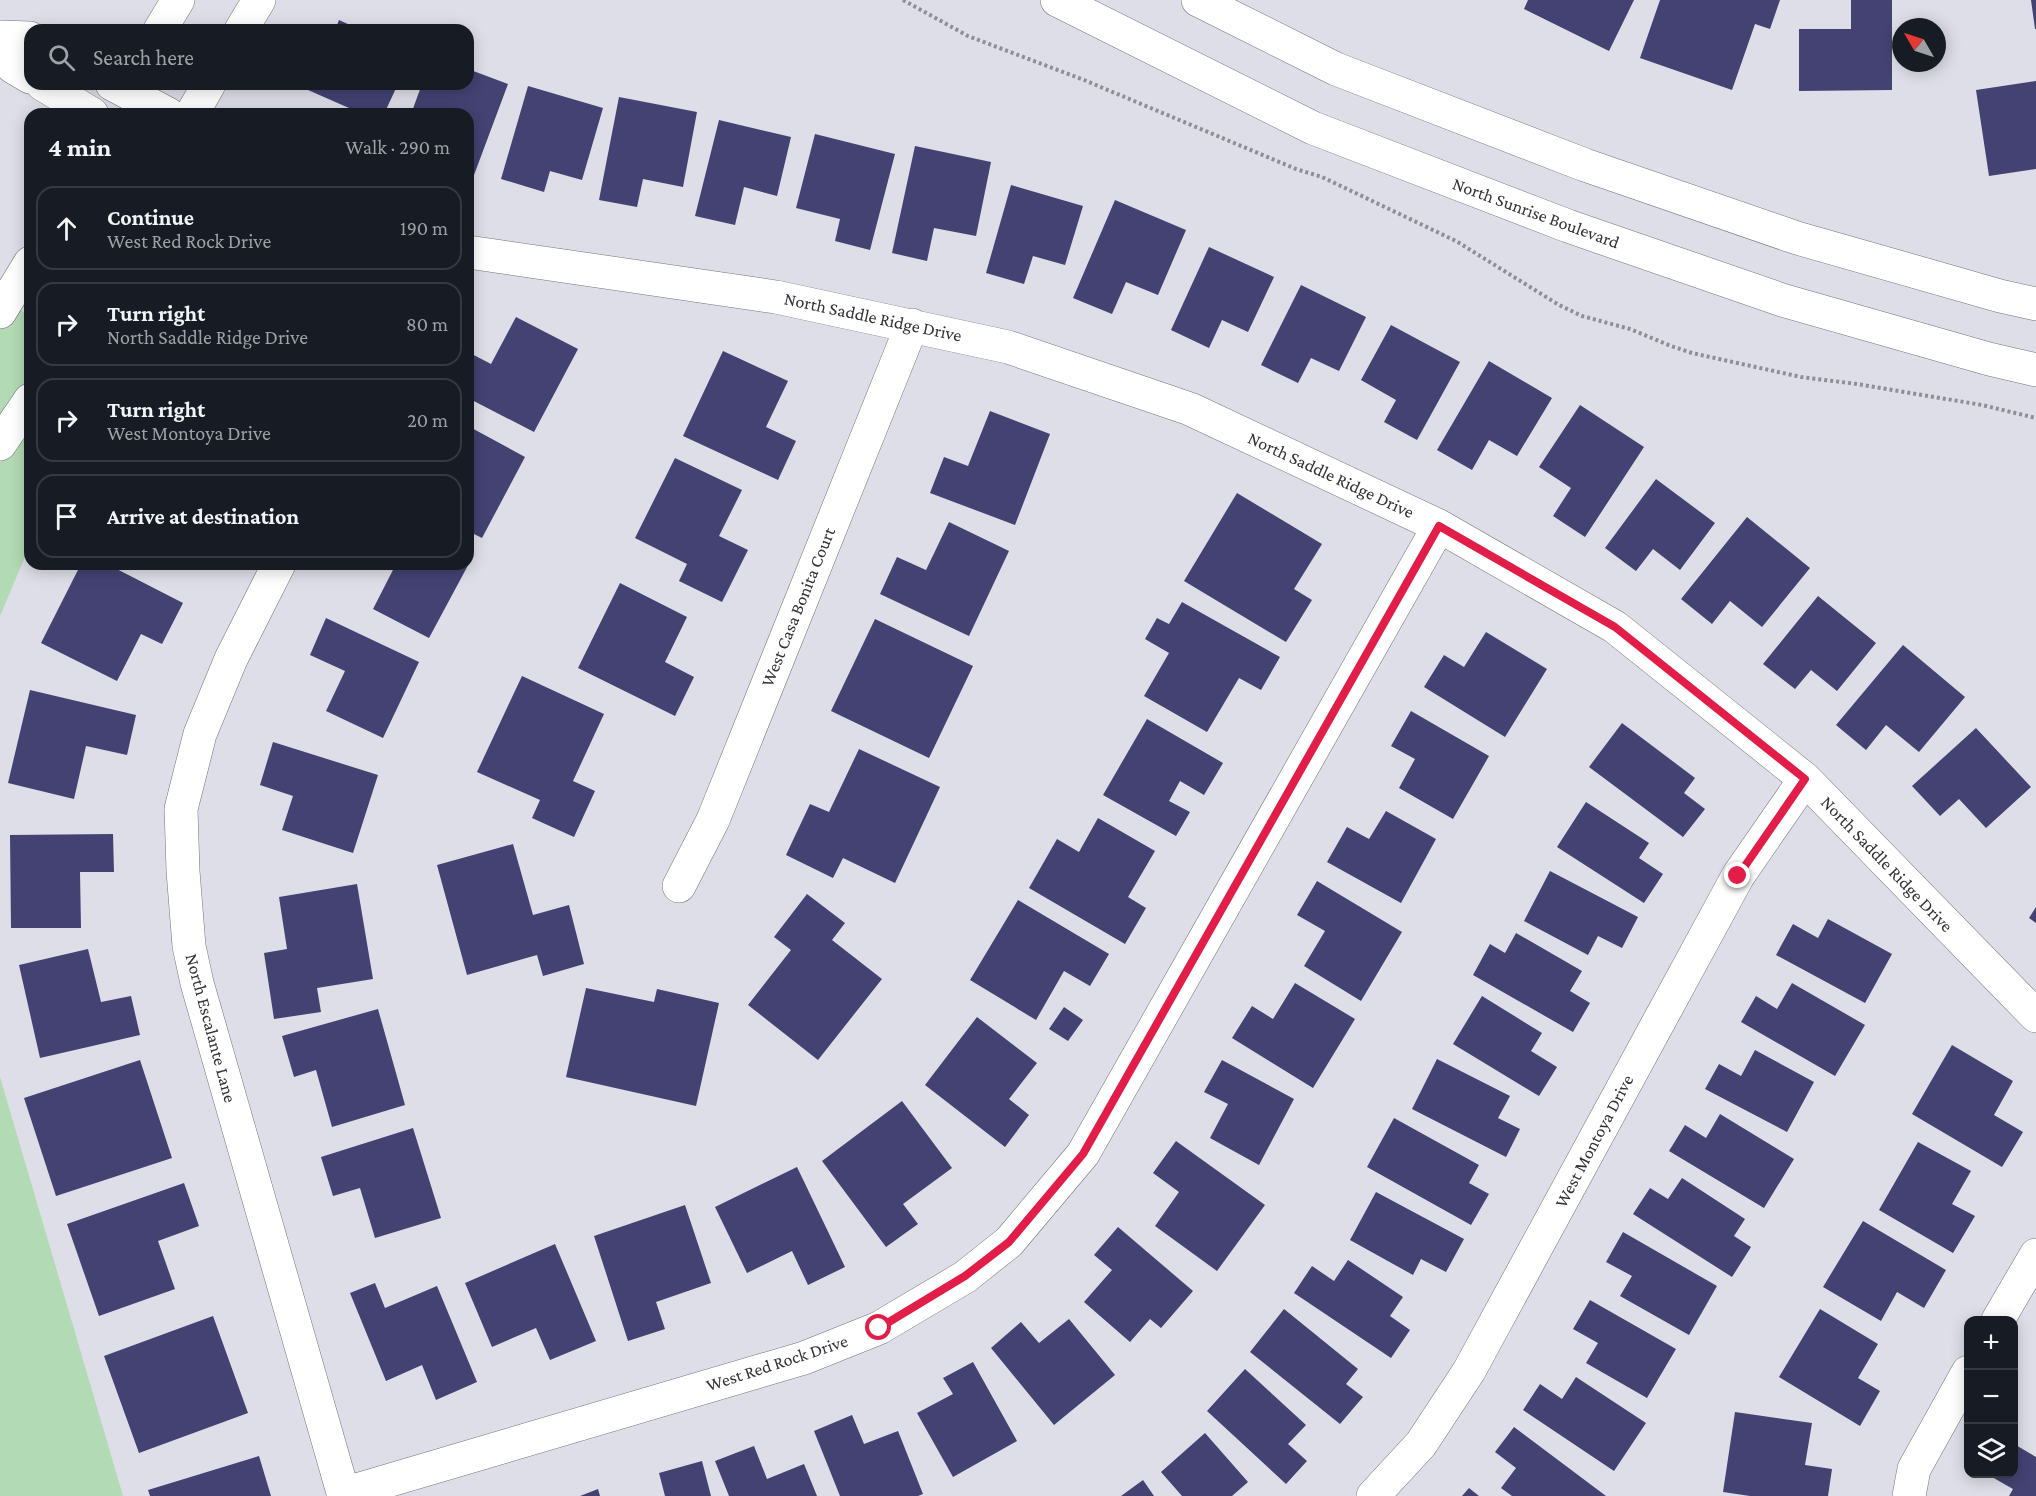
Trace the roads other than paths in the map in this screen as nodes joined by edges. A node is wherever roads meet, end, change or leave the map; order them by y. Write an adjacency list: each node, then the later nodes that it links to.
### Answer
1 (178, 0): 5 (street)
2 (259, 0): 6 (street)
3 (1057, 0): 22 (street, North Sunrise Boulevard)
4 (1198, 0): 19 (street)
5 (164, 24)
6 (245, 24)
7 (0, 37): 8 (street)
8 (24, 38)
9 (0, 47): 10 (street)
10 (24, 73)
11 (52, 90): 14 (street)
12 (206, 90): 16 (street)
13 (119, 93): 15 (street)
14 (82, 108)
15 (154, 108)
16 (196, 108)
17 (474, 253): 21 (street, North Saddle Ridge Drive)
18 (24, 272): 20 (street)
19 (2036, 304)
20 (0, 312)
21 (912, 325): 25 (street, North Saddle Ridge Drive); 28 (street, West Casa Bonita Court)
22 (2036, 370)
23 (24, 409): 24 (street)
24 (0, 444)
25 (1439, 526): 27 (street, North Saddle Ridge Drive); 33 (street, West Red Rock Drive)
26 (276, 570): 33 (street, North Escalante Lane)
27 (1805, 779): 29 (street, North Saddle Ridge Drive); 34 (street, West Montoya Drive)
28 (679, 886)
29 (2036, 1016)
30 (2036, 1255): 31 (street)
31 (2000, 1316)
32 (1964, 1379): 35 (street)
33 (343, 1495)
34 (1373, 1496)
35 (1909, 1496)

